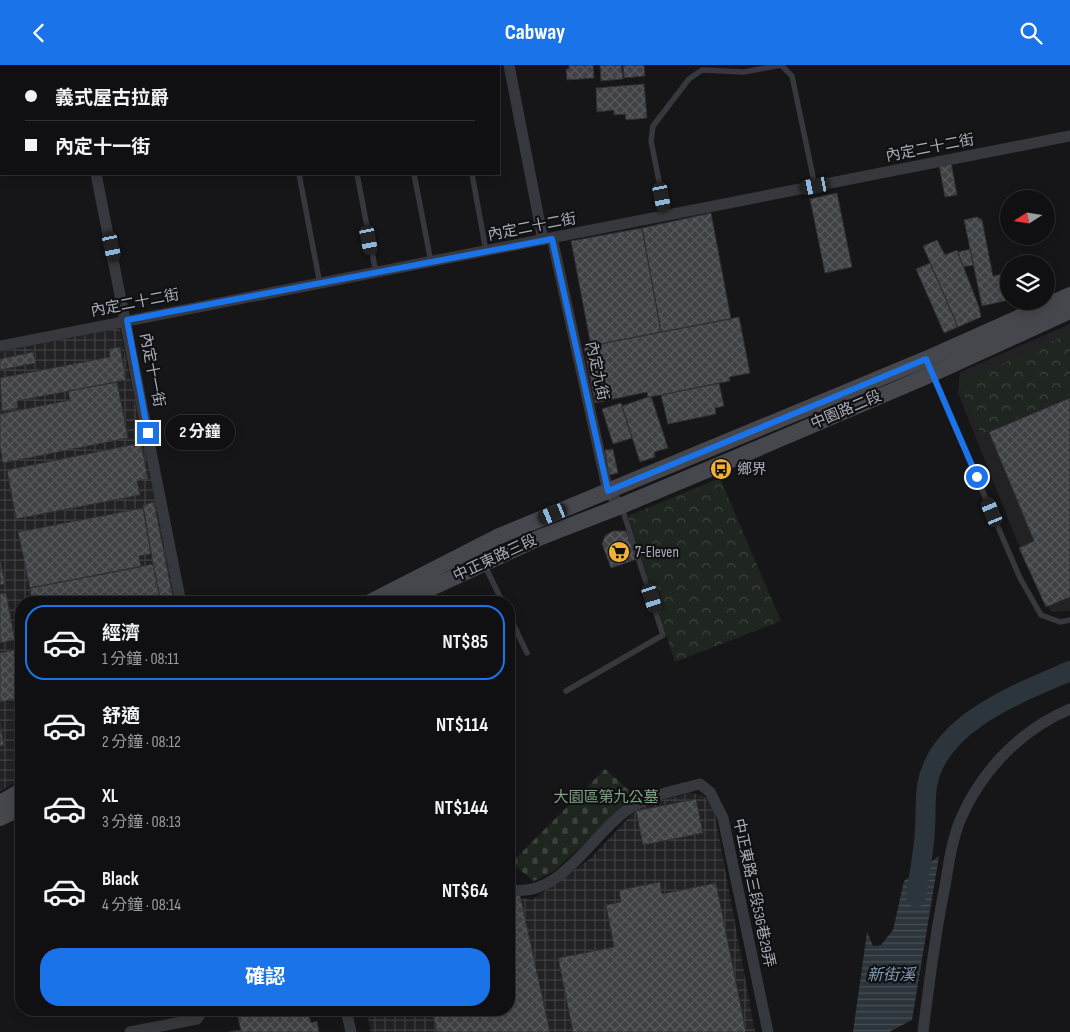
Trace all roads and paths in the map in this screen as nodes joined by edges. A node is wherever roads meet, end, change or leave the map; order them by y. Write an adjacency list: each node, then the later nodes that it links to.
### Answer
1 (506, 68): 10 (street, 內定九街)
2 (1070, 136): 8 (street, 內定二十二街)
3 (96, 175): 17 (street, 內定十一街)
4 (299, 175): 14 (lane)
5 (357, 175): 13 (lane)
6 (414, 175): 12 (lane)
7 (472, 175): 11 (lane)
8 (815, 186): 9 (street, 內定二十二街); 9 (lane)
9 (666, 216): 10 (street, 內定二十二街)
10 (547, 239): 11 (street, 內定二十二街); 20 (street, 內定九街)
11 (486, 251): 12 (street, 內定二十二街)
12 (431, 262): 13 (street, 內定二十二街)
13 (376, 273): 14 (street, 內定二十二街)
14 (320, 284): 17 (street, 內定二十二街)
15 (1070, 295): 19 (main road, 中園路二段)
16 (1070, 311): 19 (main road, 中園路二段)
17 (127, 320): 18 (street, 內定二十二街); 23 (street, 內定十一街)
18 (0, 345)
19 (929, 366): 20 (main road, 中園路二段); 21 (main road, 中園路二段); 27 (lane)
20 (608, 491): 21 (street, 內定九街); 24 (main road, 中園路二段)
21 (621, 506): 22 (main road, 中正東路三段); 30 (lane)
22 (484, 564): 25 (main road, 中正東路三段); 26 (lane)
23 (180, 596)
24 (382, 596)
25 (414, 596)
26 (500, 596)
27 (1070, 620)
28 (515, 628): 29 (lane)
29 (527, 653)
30 (566, 691)
31 (1070, 709): 42 (street)
32 (15, 794): 33 (main road)
33 (0, 803)
34 (15, 811): 35 (main road)
35 (0, 818)
36 (515, 890): 41 (street, 中正東路三段536巷29弄)
37 (199, 1016): 39 (street)
38 (347, 1016): 40 (street)
39 (138, 1031)
40 (351, 1032)
41 (768, 1032)
42 (923, 1032)

